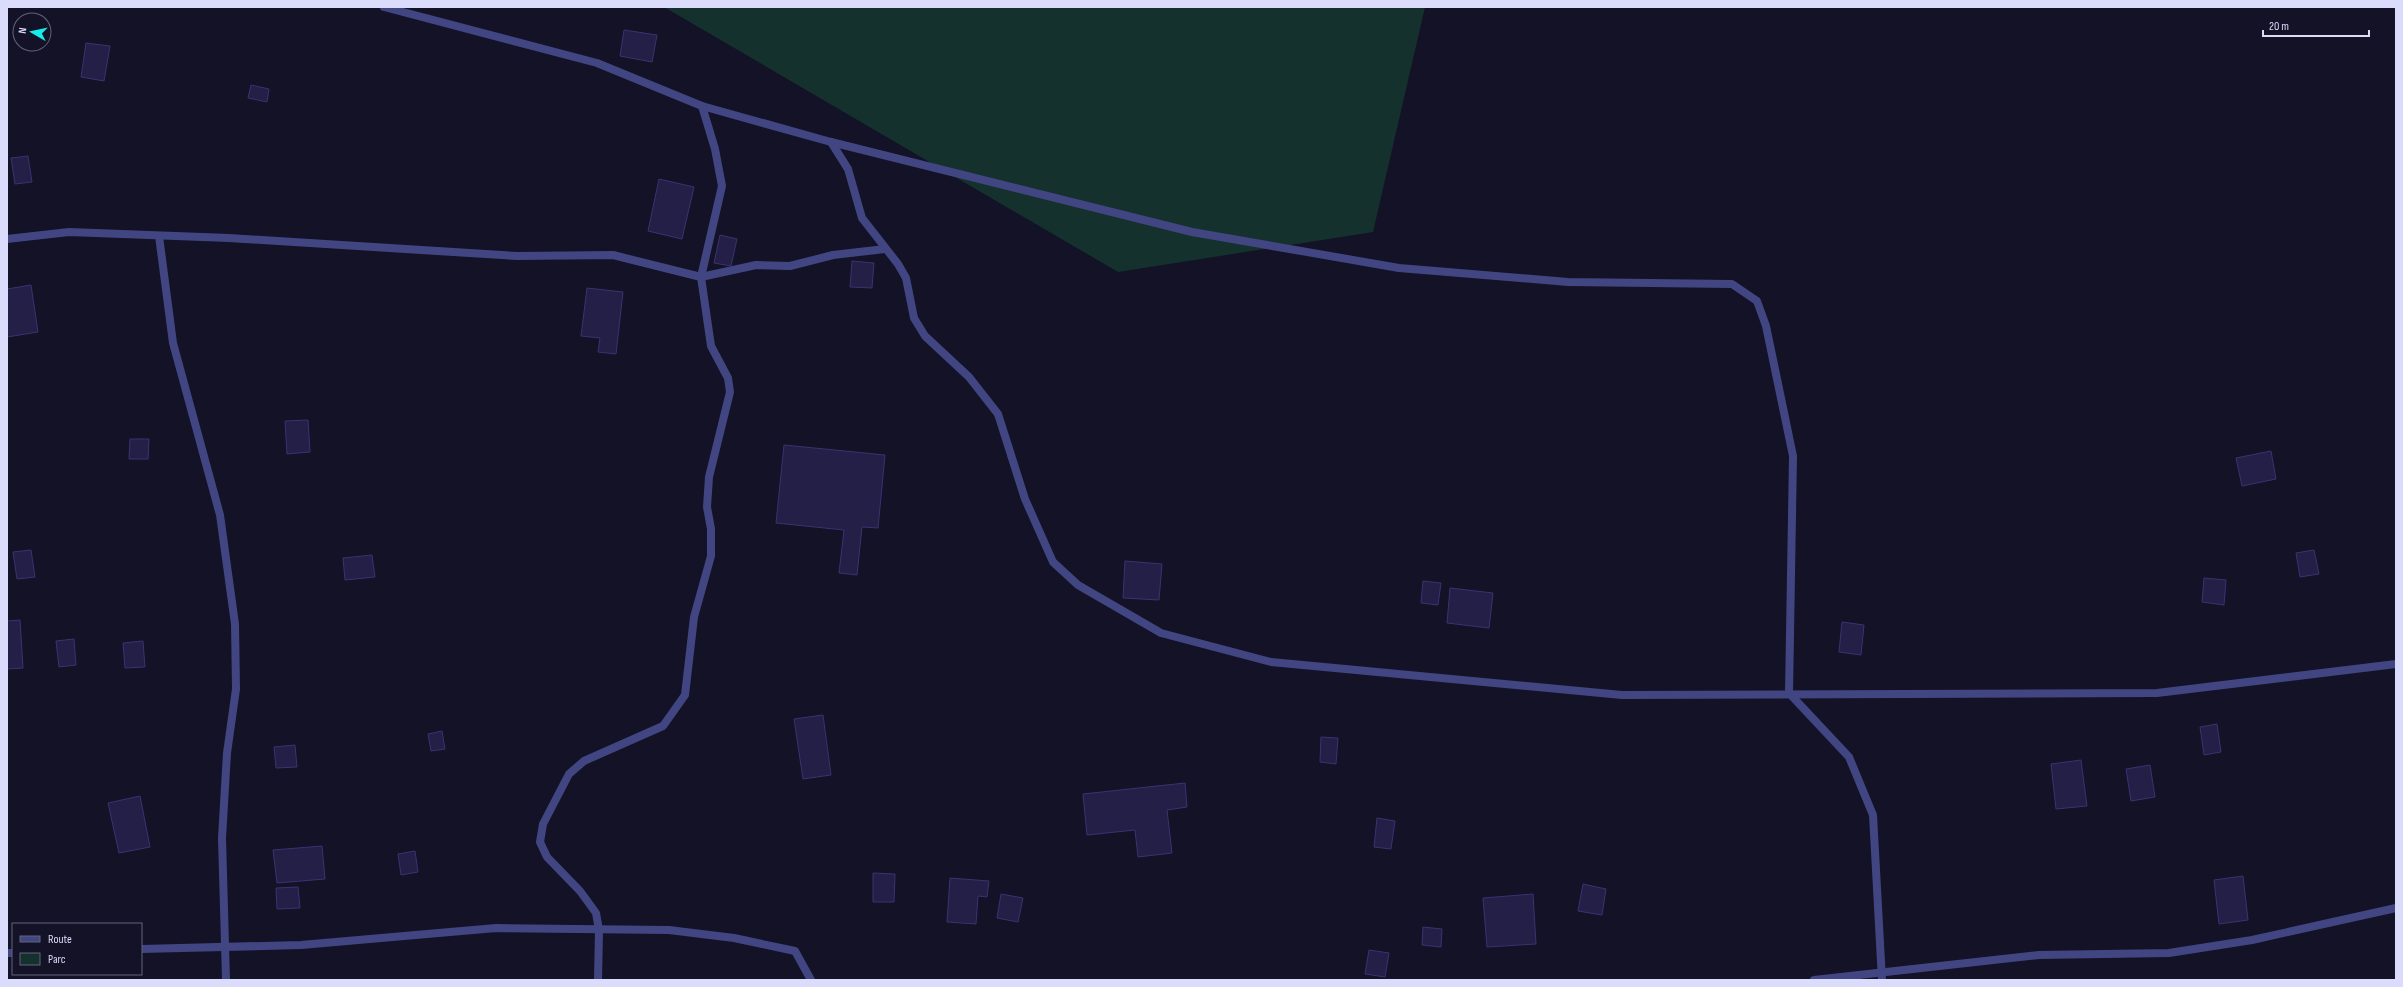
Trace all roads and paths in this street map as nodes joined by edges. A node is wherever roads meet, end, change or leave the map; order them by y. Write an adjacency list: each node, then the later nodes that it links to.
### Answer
1 (384, 7): 2 (street)
2 (702, 106): 3 (street); 7 (street)
3 (831, 142): 6 (street); 9 (street)
4 (159, 236): 5 (street); 7 (street); 12 (street)
5 (7, 239)
6 (884, 249): 7 (street); 9 (street)
7 (701, 277): 11 (street)
8 (2396, 664): 9 (street)
9 (1789, 693): 14 (street)
10 (2396, 908): 14 (street)
11 (599, 930): 12 (street); 16 (street); 17 (street)
12 (226, 946): 13 (street); 15 (street)
13 (142, 949)
14 (1881, 977): 18 (street); 19 (street)
15 (226, 980)
16 (598, 980)
17 (810, 980)
18 (1814, 980)
19 (1874, 980)

